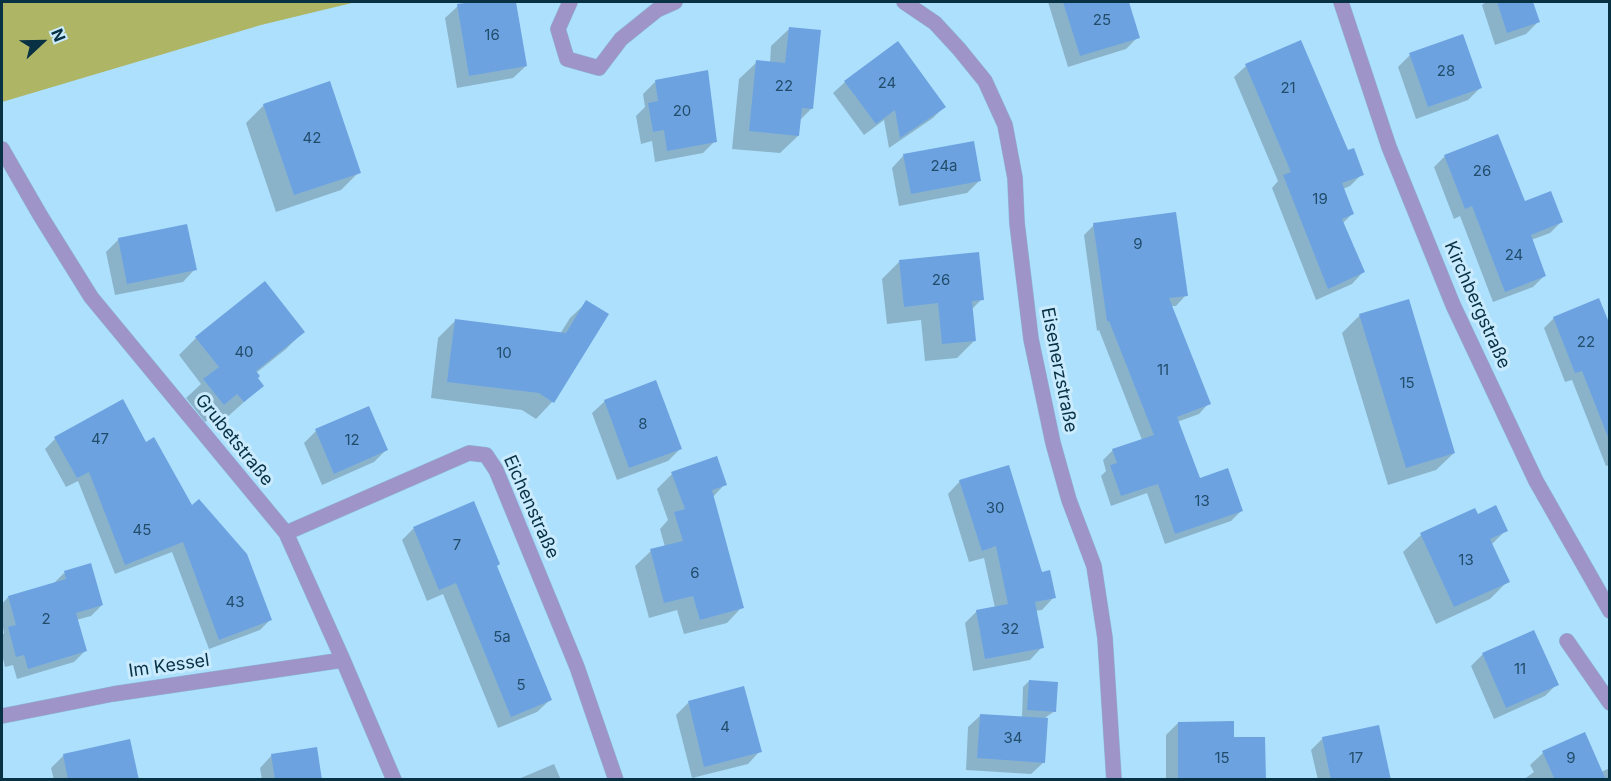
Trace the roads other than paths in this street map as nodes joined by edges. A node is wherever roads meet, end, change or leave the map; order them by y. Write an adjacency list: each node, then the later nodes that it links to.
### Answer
1 (570, 2): 5 (street)
2 (675, 2): 5 (street)
3 (904, 2): 15 (street, Eisenerzstraße)
4 (1341, 2): 8 (street, Kirchbergstraße)
5 (654, 6)
6 (2, 148): 7 (street, Grubetstraße)
7 (286, 533): 10 (street, Grubetstraße); 14 (street, Eichenstraße)
8 (1610, 610)
9 (1567, 640): 11 (street)
10 (343, 660): 12 (street, Im Kessel); 13 (street, Grubetstraße)
11 (1610, 703)
12 (2, 716)
13 (394, 780)
14 (616, 780)
15 (1114, 780)

